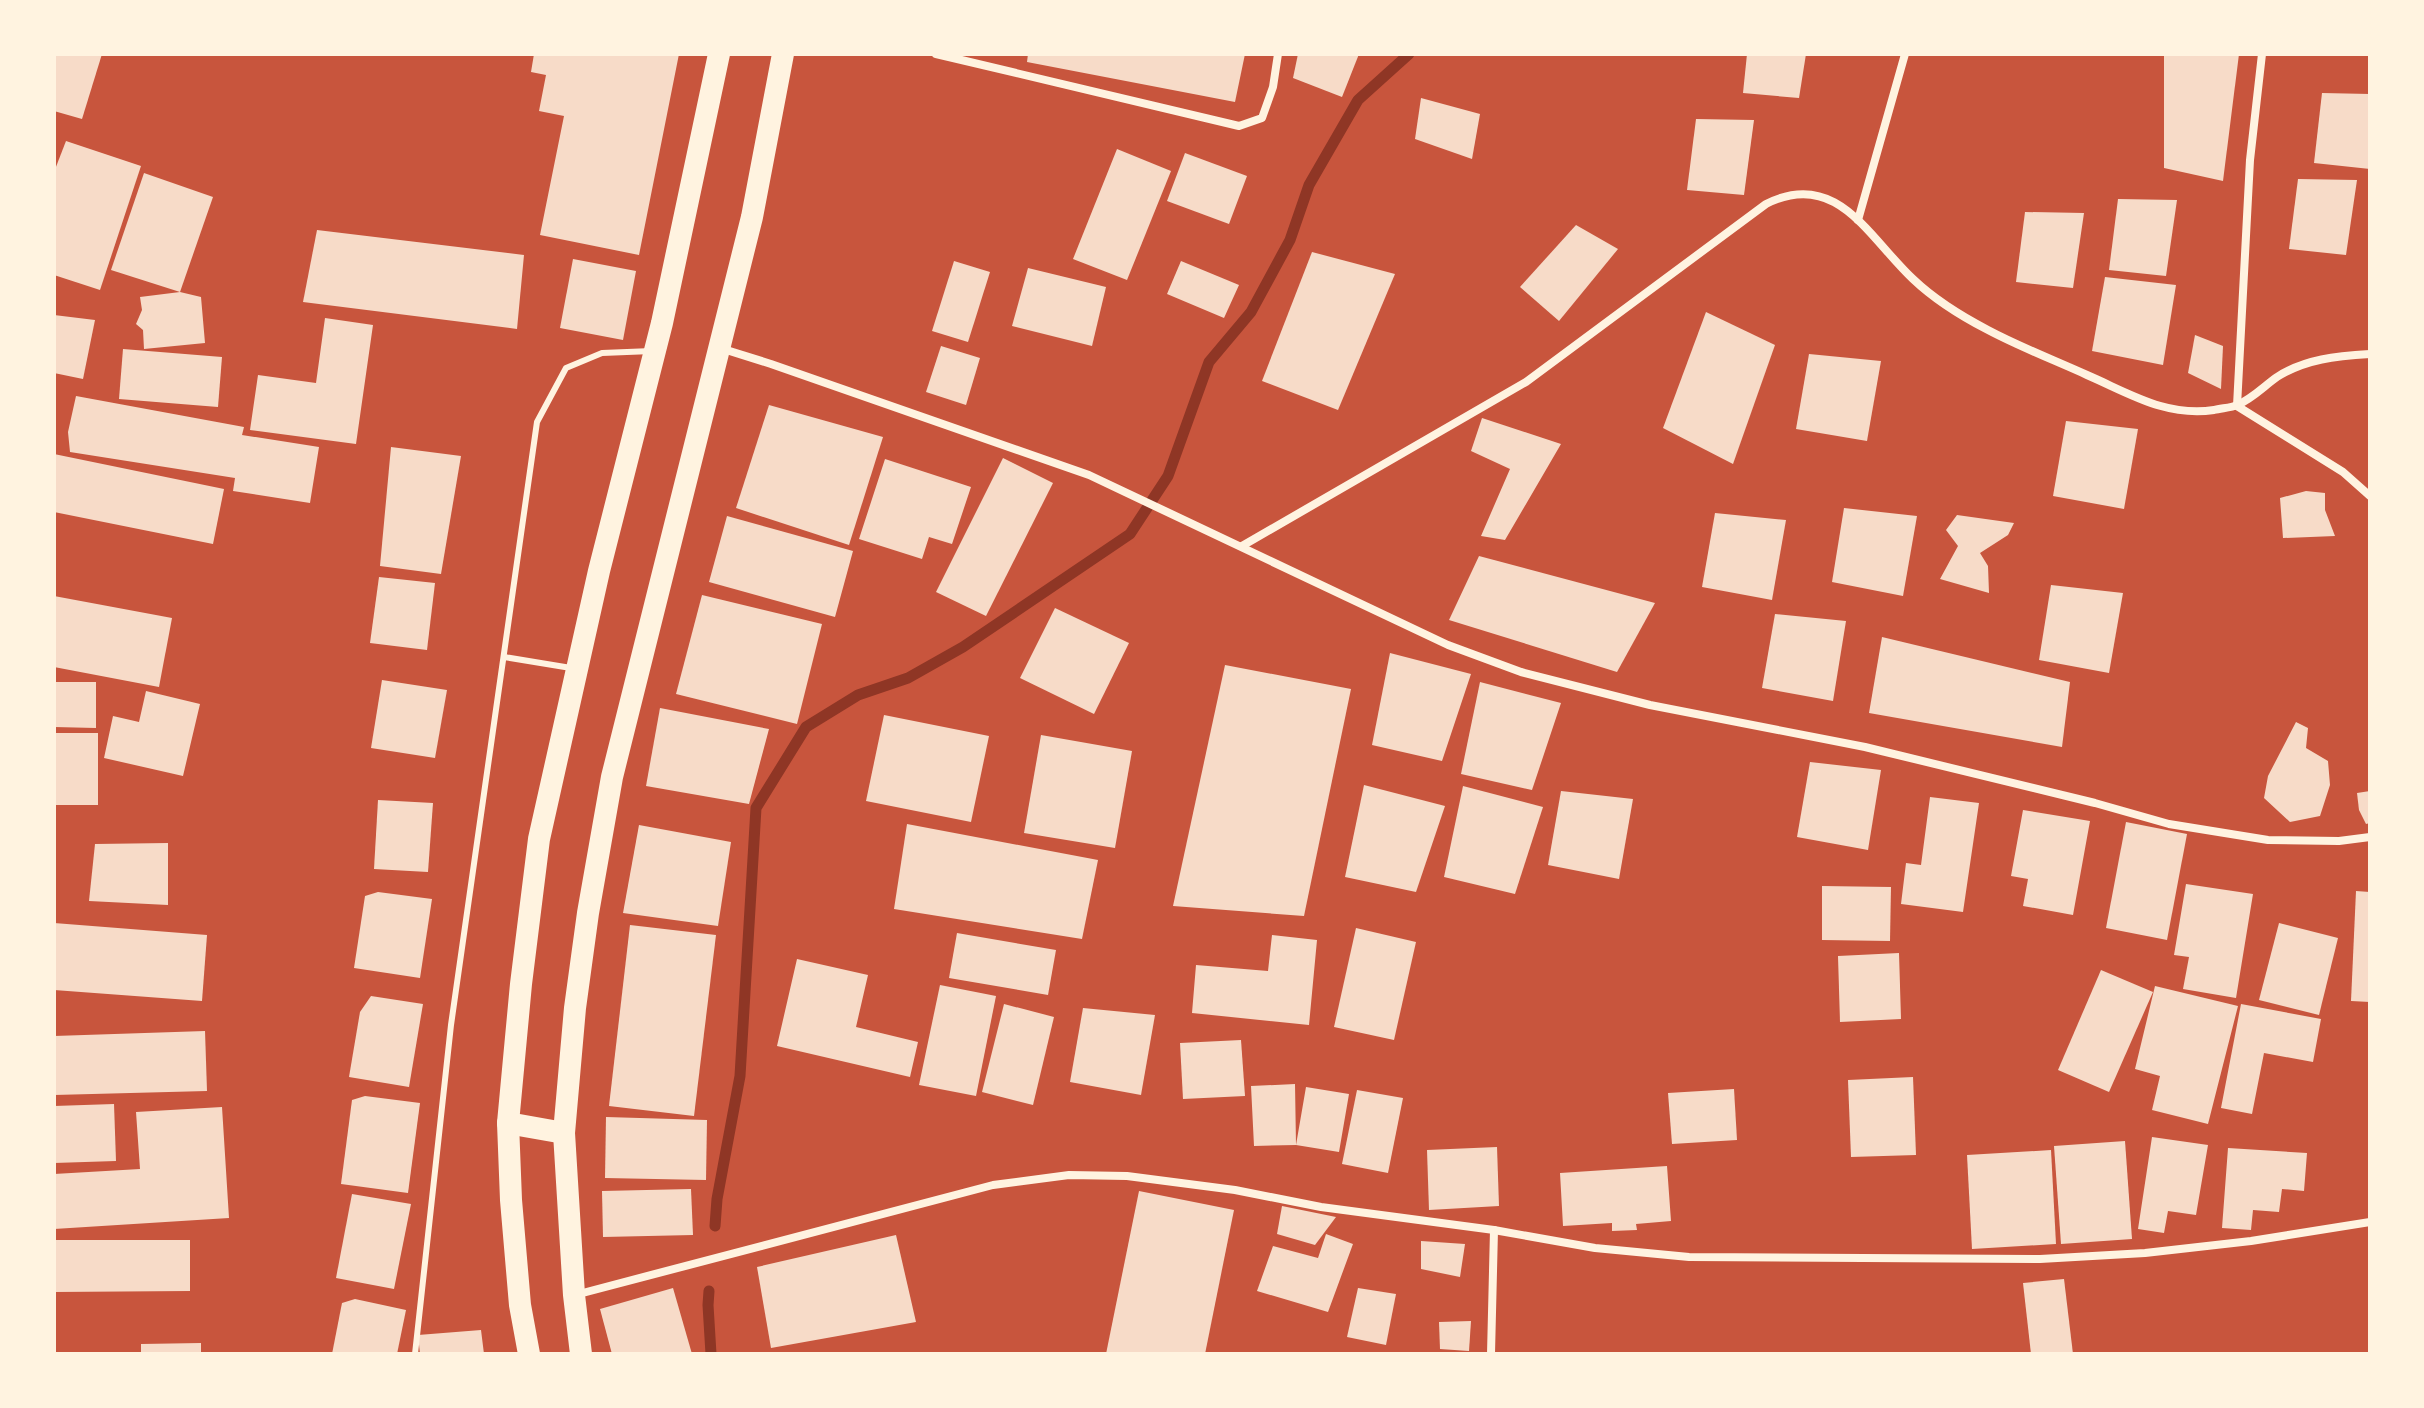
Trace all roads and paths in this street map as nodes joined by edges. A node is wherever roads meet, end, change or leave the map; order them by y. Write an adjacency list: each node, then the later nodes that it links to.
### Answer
1 (719, 54): 9 (highway)
2 (783, 54): 8 (highway)
3 (936, 54): 4 (street)
4 (1278, 54)
5 (1905, 54): 7 (street)
6 (2262, 54): 11 (street)
7 (1858, 220): 11 (street); 13 (street)
8 (720, 348): 13 (street); 18 (highway)
9 (655, 351): 14 (lane); 15 (highway)
10 (2370, 354): 11 (street)
11 (2237, 406): 12 (street)
12 (2370, 496)
13 (1242, 546): 16 (street)
14 (504, 657): 15 (lane); 22 (lane)
15 (578, 669): 17 (highway)
16 (2370, 837)
17 (508, 1123): 18 (highway); 23 (highway)
18 (564, 1133): 21 (highway)
19 (2370, 1222): 20 (street)
20 (1494, 1230): 21 (street); 25 (street)
21 (574, 1295): 24 (highway)
22 (415, 1354)
23 (529, 1354)
24 (581, 1354)
25 (1491, 1354)

